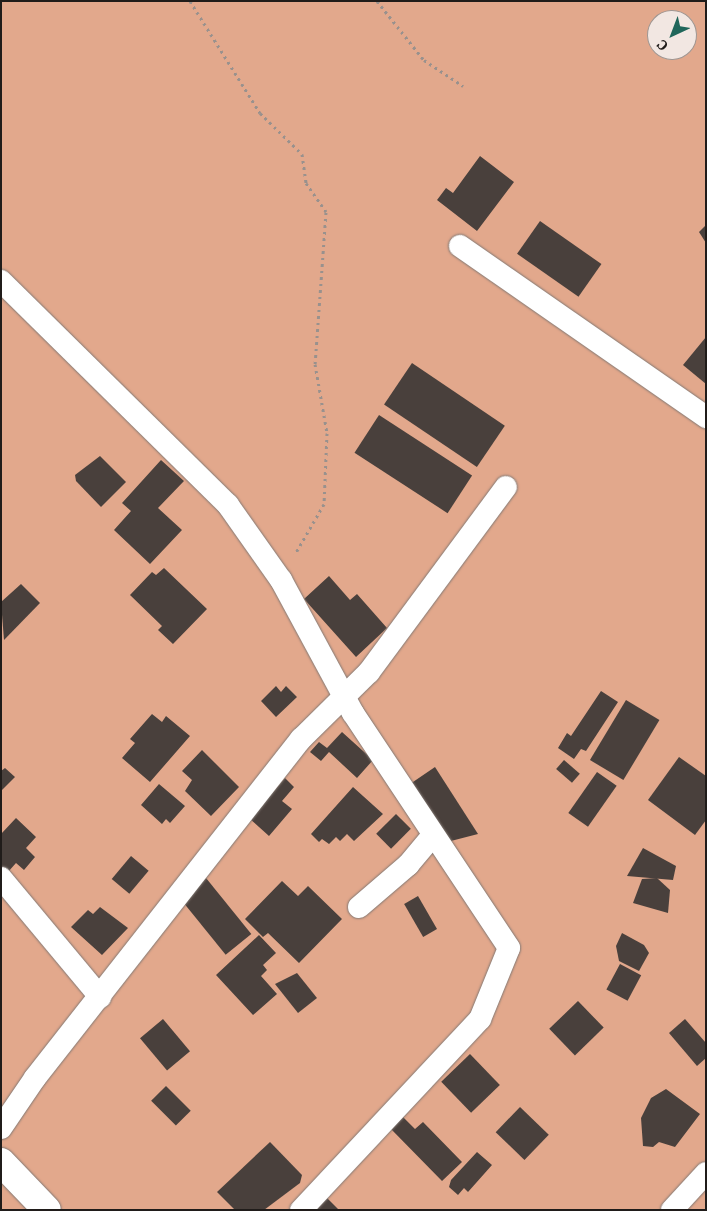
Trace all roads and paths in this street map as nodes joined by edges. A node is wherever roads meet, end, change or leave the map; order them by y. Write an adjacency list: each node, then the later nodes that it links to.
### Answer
1 (190, 1): 8 (path)
2 (377, 1): 3 (path)
3 (463, 86)
4 (460, 246): 6 (street)
5 (1, 281): 8 (street)
6 (706, 417)
7 (506, 487): 9 (street)
8 (281, 580): 9 (street)
9 (344, 695): 10 (street); 13 (street)
10 (432, 836): 12 (street); 18 (street)
11 (1, 878): 13 (street)
12 (359, 907)
13 (100, 997): 14 (street)
14 (1, 1128)
15 (1, 1162): 17 (main road)
16 (706, 1173): 19 (street)
17 (48, 1210)
18 (301, 1210)
19 (672, 1210)

